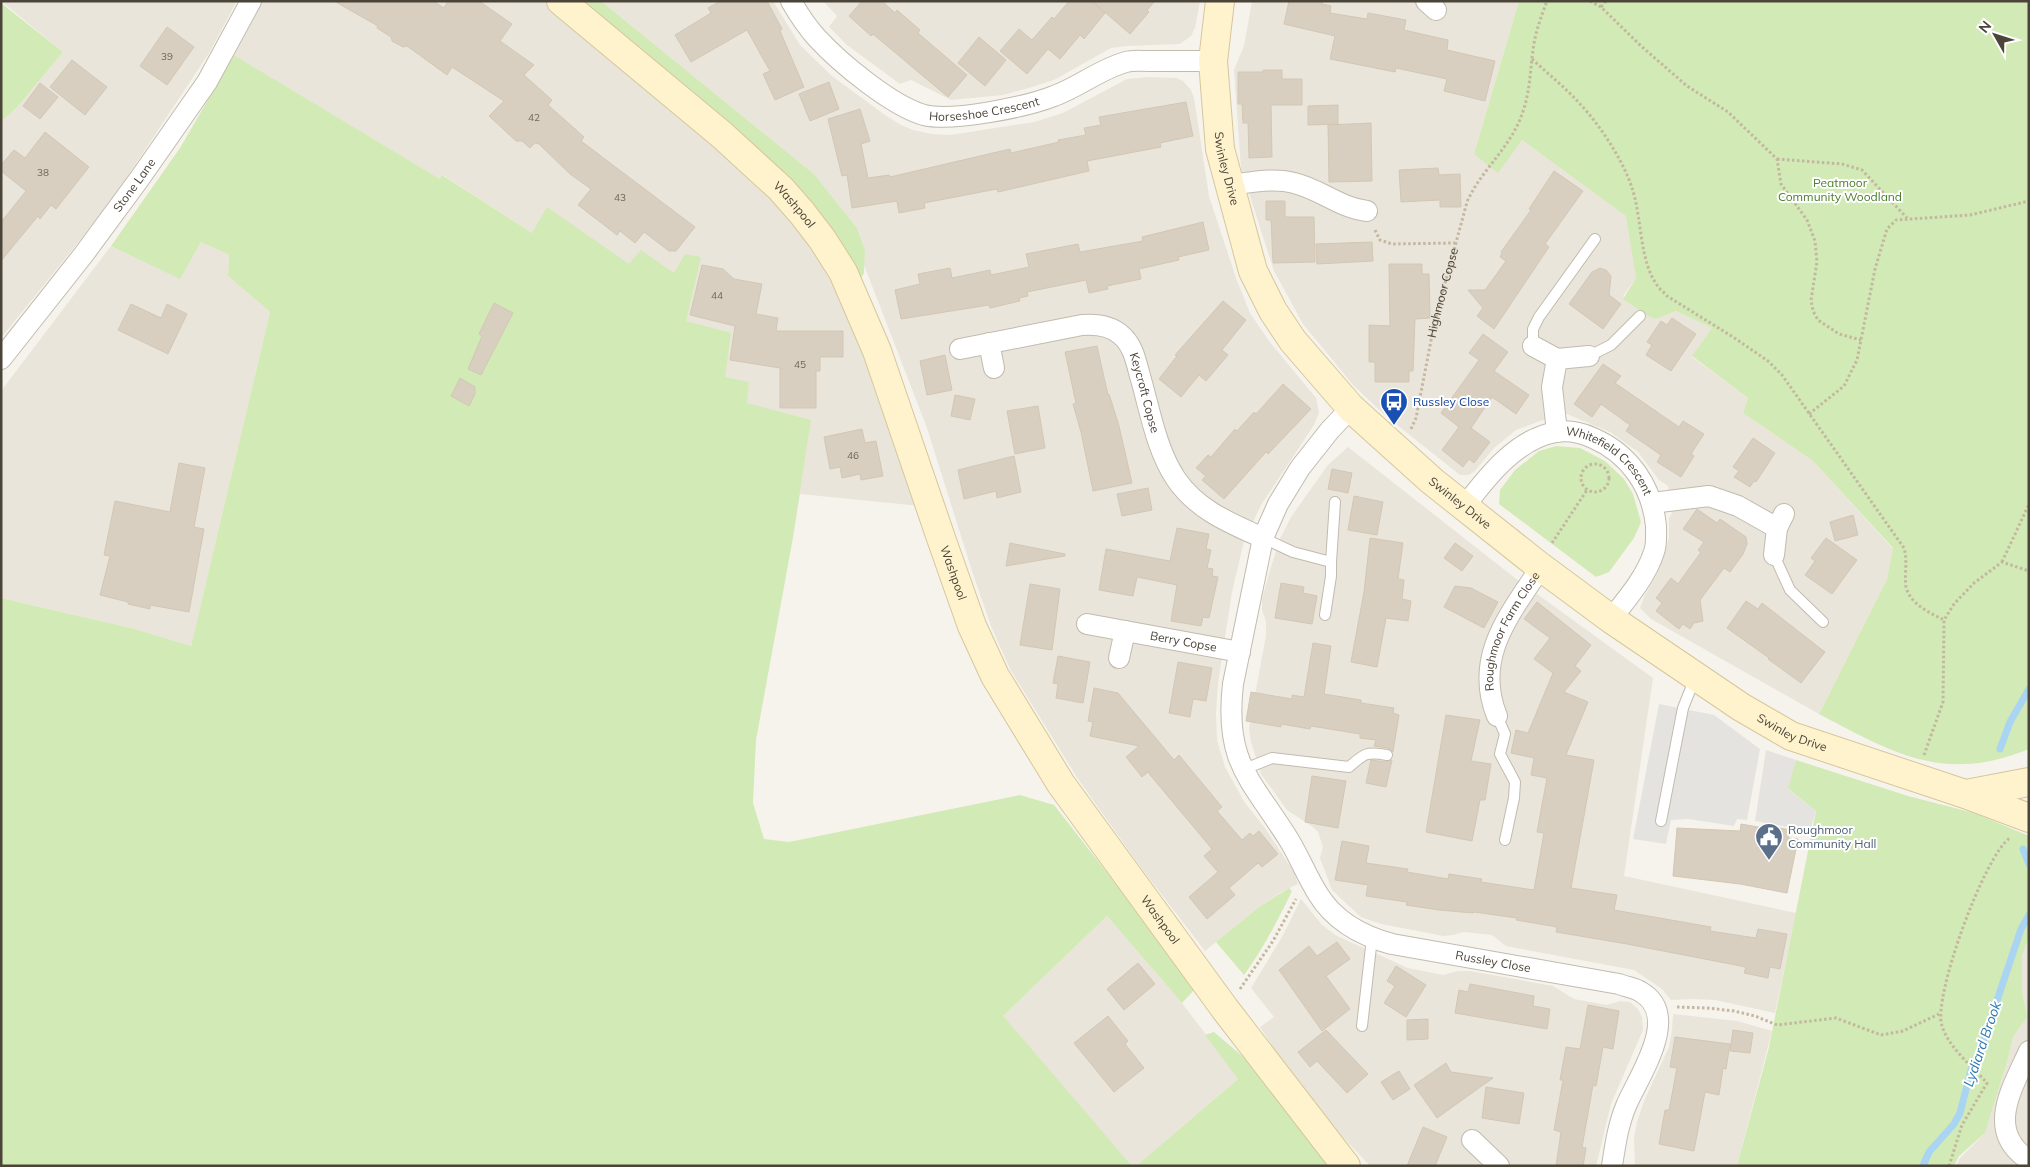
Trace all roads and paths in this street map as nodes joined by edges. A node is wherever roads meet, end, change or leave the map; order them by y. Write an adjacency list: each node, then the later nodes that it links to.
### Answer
1 (251, 1): 24 (street, Stone Lane)
2 (561, 1): 63 (street, Washpool)
3 (791, 1): 10 (street, Horseshoe Crescent)
4 (1220, 1): 10 (street, Swinley Drive)
5 (1547, 1): 9 (path)
6 (1590, 1): 8 (path)
7 (1606, 1): 8 (path)
8 (1601, 7): 11 (path)
9 (1532, 60): 17 (path); 28 (path)
10 (1213, 61): 12 (street, Swinley Drive)
11 (1777, 159): 15 (path); 19 (path)
12 (1228, 185): 14 (street); 27 (street, Swinley Drive)
13 (2029, 201): 15 (path)
14 (1367, 211): 17 (path, Highmoor Copse)
15 (1907, 218): 19 (path)
16 (1595, 238): 21 (lane)
17 (1455, 243): 29 (path, Highmoor Copse)
18 (1640, 316): 23 (lane)
19 (1860, 340): 28 (path)
20 (989, 343): 22 (street, Keycroft Copse); 26 (street); 36 (street, Keycroft Copse)
21 (1533, 346): 25 (street)
22 (960, 349)
23 (1589, 356): 25 (street)
24 (1, 359)
25 (1557, 359): 30 (street, Whitefield Crescent)
26 (994, 368)
27 (1351, 408): 35 (street, Swinley Drive); 36 (street, Russley Close)
28 (1809, 414): 44 (path)
29 (1410, 432)
30 (1557, 432): 33 (street, Whitefield Crescent); 35 (street, Whitefield Crescent)
31 (1588, 490): 31 (path); 40 (path)
32 (1335, 502): 38 (lane)
33 (1652, 503): 37 (street, Whitefield Crescent); 43 (street, Whitefield Crescent)
34 (2029, 504): 39 (path)
35 (1464, 506): 40 (street, Swinley Drive)
36 (1263, 538): 38 (lane); 48 (street, Russley Close)
37 (1774, 555): 45 (lane, Whitefield Crescent)
38 (1331, 562): 42 (lane)
39 (2002, 562): 41 (path); 44 (path)
40 (1539, 566): 43 (street, Swinley Drive); 51 (street, Roughmoor Farm Close)
41 (2029, 571)
42 (1325, 615)
43 (1611, 619): 50 (street, Swinley Drive)
44 (1944, 620): 54 (path)
45 (1823, 622)
46 (1087, 624): 47 (street, Berry Copse)
47 (1126, 631): 48 (street, Berry Copse); 49 (street)
48 (1240, 652): 53 (street, Russley Close)
49 (1120, 658)
50 (1695, 677): 54 (street, Swinley Drive); 57 (lane)
51 (1497, 716): 59 (lane, Roughmoor Farm Close)
52 (1387, 755): 53 (lane)
53 (1242, 770): 60 (street, Russley Close)
54 (1915, 779): 56 (street, Swinley Drive)
55 (2029, 782): 56 (street, Swinley Drive)
56 (1965, 794): 58 (street, Swinley Drive)
57 (1661, 821)
58 (2022, 826): 64 (path)
59 (1505, 840)
60 (1308, 876): 61 (street, Russley Close); 63 (path)
61 (1372, 938): 62 (street, Russley Close); 65 (lane)
62 (1656, 1008): 64 (path); 71 (street)
63 (1225, 1010): 69 (street, Washpool)
64 (1940, 1014): 72 (path)
65 (1362, 1026)
66 (2029, 1051): 68 (street)
67 (1472, 1140): 70 (street)
68 (2029, 1160)
69 (1346, 1166)
70 (1499, 1166)
71 (1612, 1166)
72 (1949, 1166)

